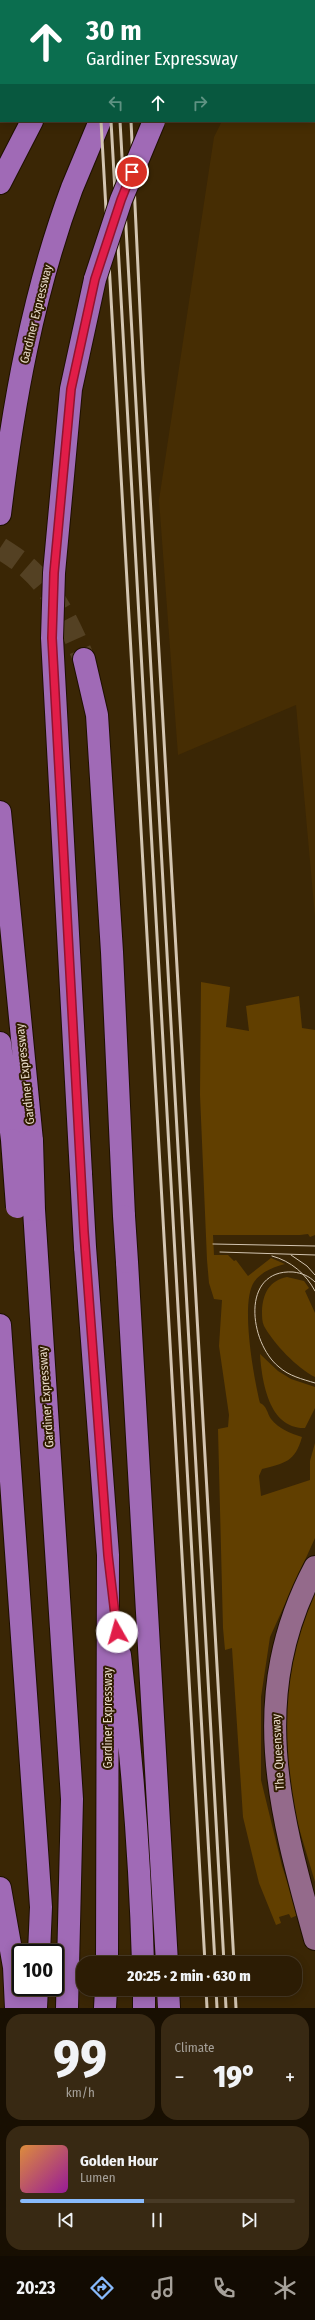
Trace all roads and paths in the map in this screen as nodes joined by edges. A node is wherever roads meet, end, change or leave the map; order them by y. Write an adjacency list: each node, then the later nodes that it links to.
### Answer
1 (31, 122): 4 (highway)
2 (100, 122): 5 (highway, Gardiner Expressway)
3 (154, 122): 11 (highway, Gardiner Expressway, bridge)
4 (0, 183)
5 (0, 514)
6 (84, 659): 18 (highway, bridge)
7 (0, 812): 9 (highway, Gardiner Expressway)
8 (0, 1043): 9 (highway)
9 (22, 1141): 25 (highway, Gardiner Expressway, bridge)
10 (0, 1325): 15 (highway)
11 (108, 1555): 16 (highway, Gardiner Expressway); 17 (highway)
12 (315, 1567): 14 (main road, The Queensway)
13 (0, 1888): 23 (highway)
14 (315, 1939)
15 (39, 1944)
16 (107, 1956)
17 (143, 1956)
18 (167, 1956)
19 (37, 1996): 24 (highway)
20 (106, 1996): 26 (highway)
21 (144, 1996): 27 (highway)
22 (168, 1996): 28 (highway)
23 (16, 2008)
24 (36, 2008)
25 (67, 2008)
26 (105, 2008)
27 (144, 2008)
28 (169, 2008)

